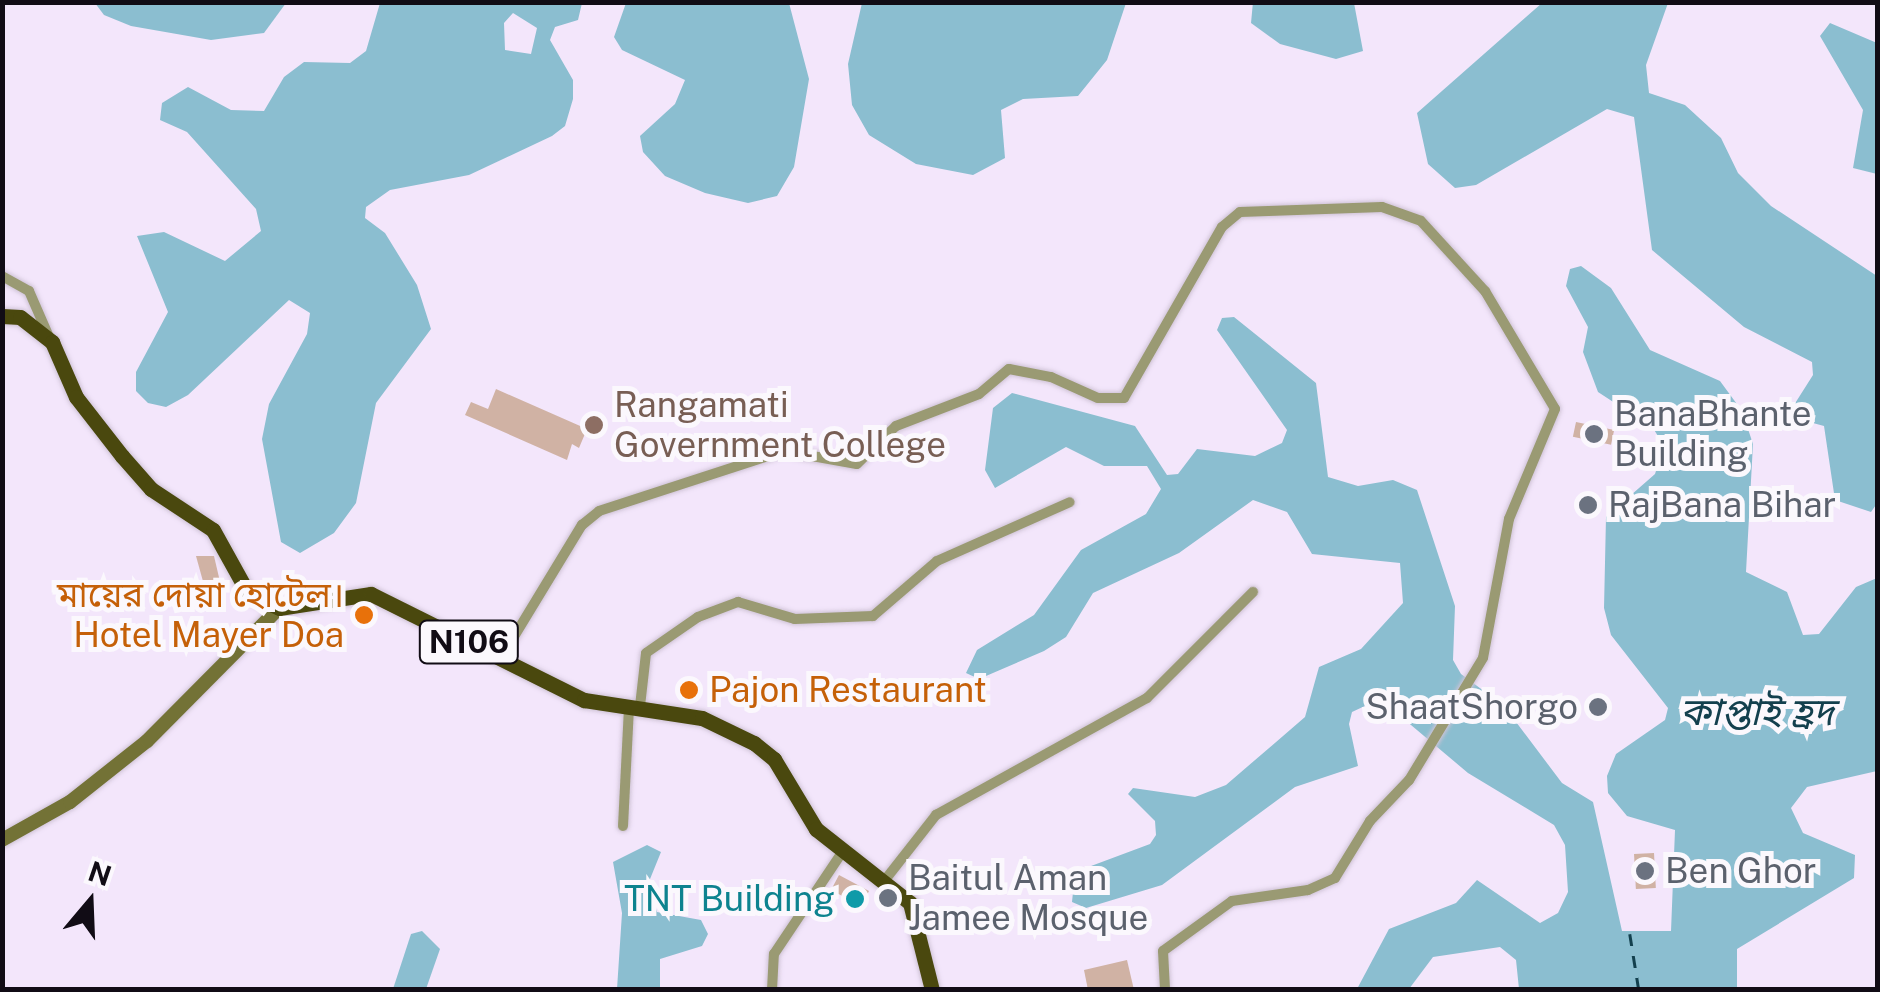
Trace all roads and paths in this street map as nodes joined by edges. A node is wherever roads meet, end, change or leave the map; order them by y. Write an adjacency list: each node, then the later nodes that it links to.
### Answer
1 (2, 276): 3 (street)
2 (2, 316): 3 (highway)
3 (52, 342): 6 (highway)
4 (1070, 502): 8 (street)
5 (1254, 592): 12 (street)
6 (280, 608): 7 (highway, N106); 10 (main road)
7 (501, 658): 8 (highway, N106); 15 (street)
8 (634, 706): 9 (street); 11 (highway, N106)
9 (623, 826)
10 (2, 840)
11 (843, 851): 12 (highway, N106); 13 (street)
12 (885, 880): 14 (highway, N106)
13 (772, 990)
14 (932, 990)
15 (1165, 990)

